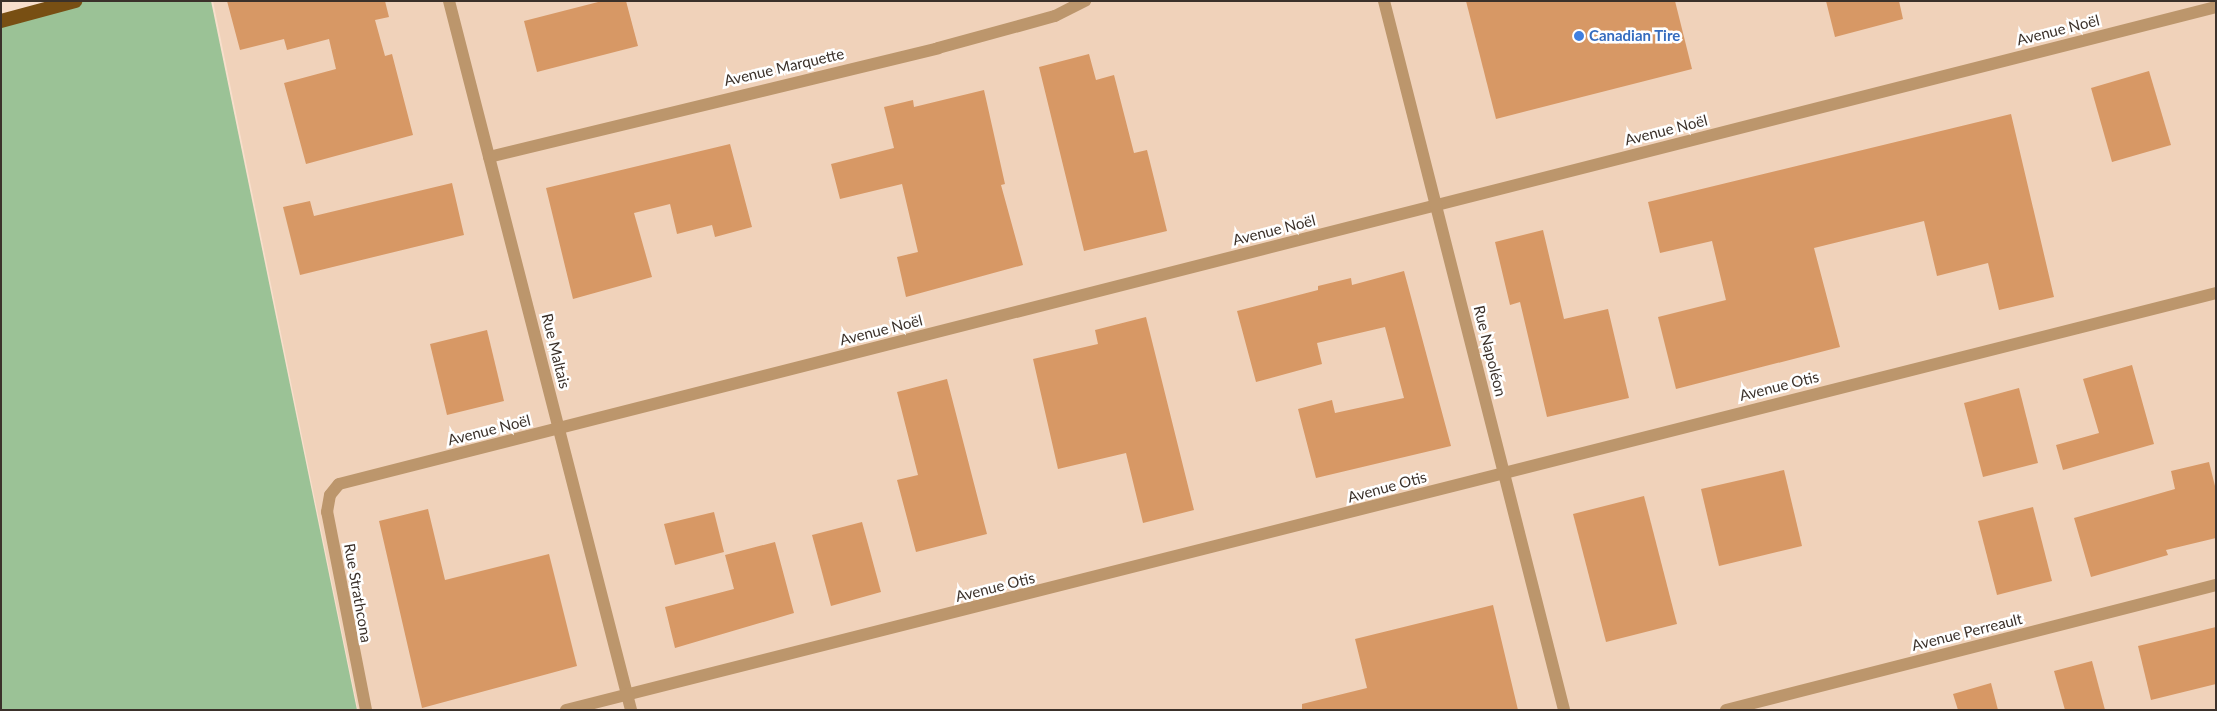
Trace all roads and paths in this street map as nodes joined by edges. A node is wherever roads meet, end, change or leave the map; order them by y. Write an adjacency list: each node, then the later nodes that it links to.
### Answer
1 (75, 1): 6 (highway)
2 (449, 1): 7 (street, Rue Maltais)
3 (1085, 1): 7 (street, Avenue Marquette)
4 (1384, 1): 8 (street, Rue Napoléon)
5 (2216, 7): 8 (street, Avenue Noël)
6 (1, 21)
7 (489, 157): 10 (street, Rue Maltais)
8 (1436, 206): 10 (street, Avenue Noël); 11 (street, Rue Napoléon)
9 (2216, 293): 11 (street, Avenue Otis)
10 (559, 429): 12 (street, Avenue Noël); 14 (street, Rue Maltais)
11 (1504, 472): 14 (street, Avenue Otis); 18 (street, Rue Napoléon)
12 (339, 484): 15 (street, Rue Strathcona)
13 (2216, 585): 19 (street, Avenue Perreault)
14 (627, 694): 16 (street, Avenue Otis); 17 (street, Rue Maltais)
15 (366, 710)
16 (566, 710)
17 (631, 710)
18 (1564, 710)
19 (1726, 710)

